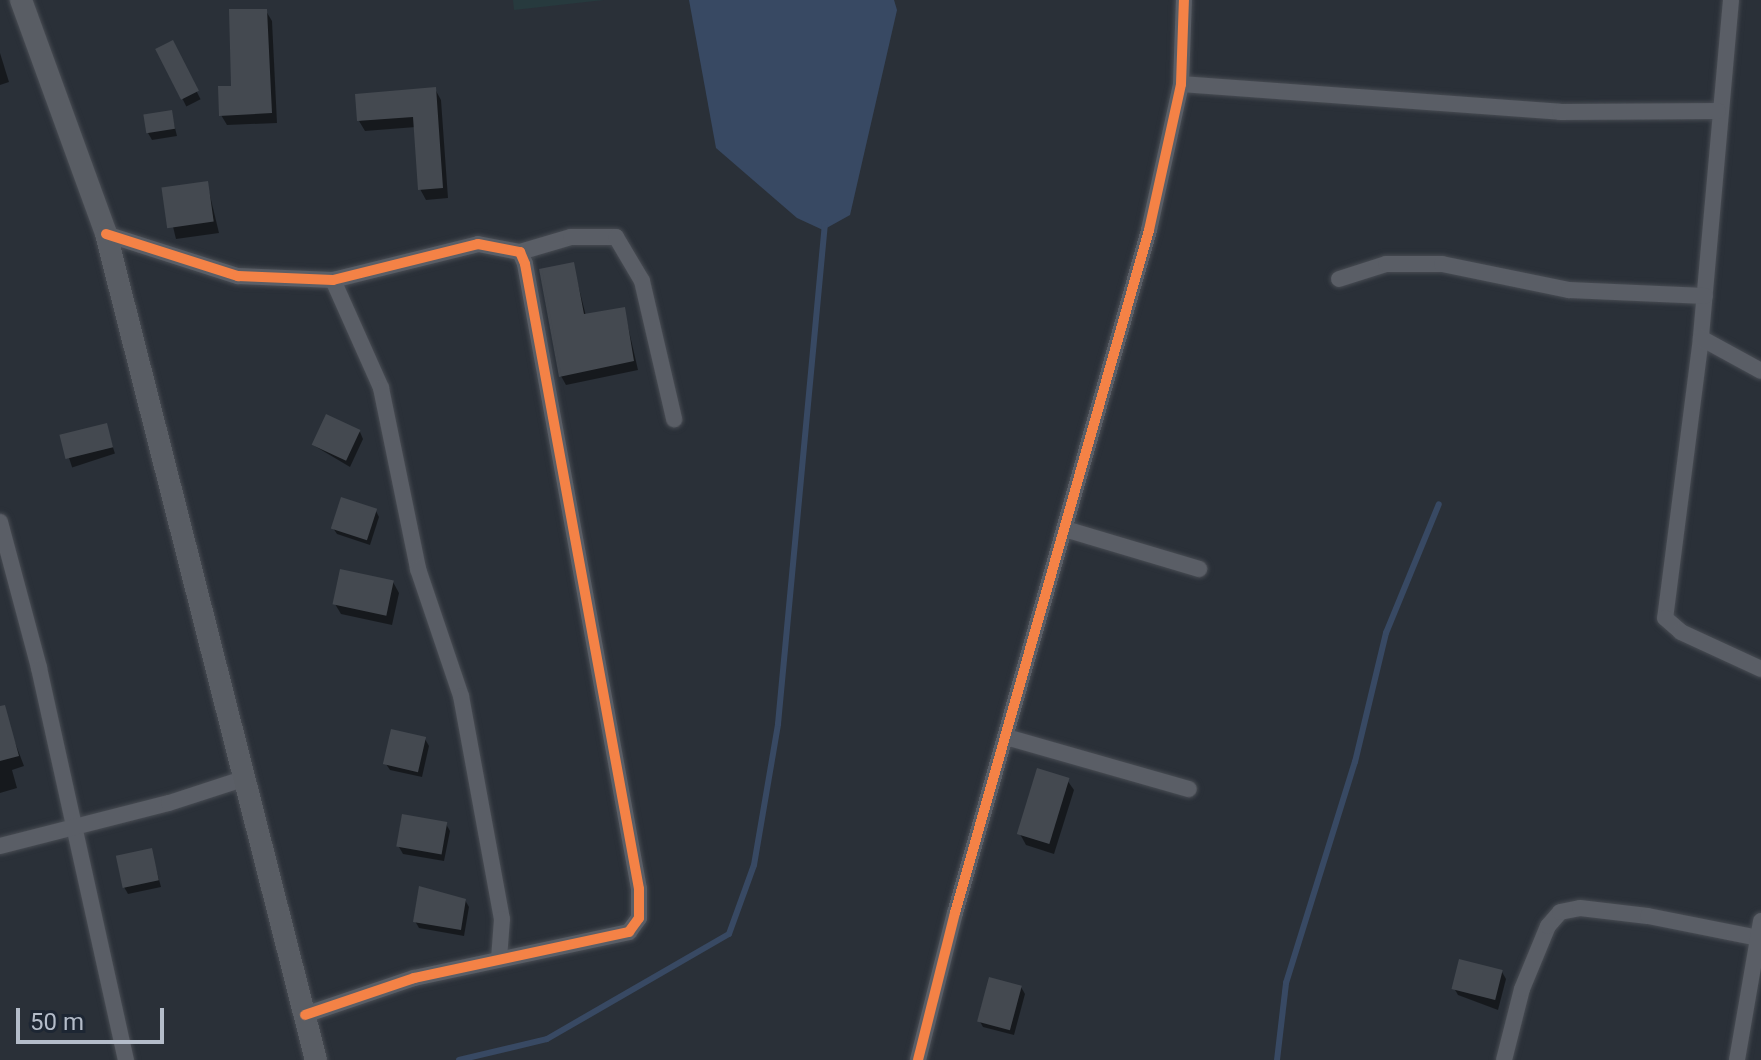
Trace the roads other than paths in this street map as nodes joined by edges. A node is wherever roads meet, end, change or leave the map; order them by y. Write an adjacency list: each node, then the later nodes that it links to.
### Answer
1 (21, 0): 6 (main road)
2 (1184, 0): 4 (street)
3 (1731, 0): 5 (street)
4 (1181, 84): 5 (street); 15 (street)
5 (1718, 111): 10 (street)
6 (106, 234): 9 (street); 19 (main road)
7 (520, 252): 9 (street); 13 (street); 25 (street)
8 (1339, 279): 10 (street)
9 (333, 280): 25 (street)
10 (1705, 296): 11 (street)
11 (1701, 338): 12 (street); 17 (street)
12 (1761, 371)
13 (674, 419)
14 (0, 522): 21 (street)
15 (1065, 529): 16 (street); 18 (street)
16 (1199, 569)
17 (1761, 669)
18 (1006, 737): 20 (street); 29 (street)
19 (243, 779): 21 (street); 26 (main road)
20 (1189, 789)
21 (71, 829): 22 (street); 27 (street)
22 (0, 846)
23 (1761, 921): 24 (street)
24 (1758, 938): 30 (street); 31 (street)
25 (499, 959): 26 (street)
26 (305, 1015): 28 (main road)
27 (126, 1060)
28 (316, 1060)
29 (918, 1060)
30 (1504, 1060)
31 (1737, 1060)

